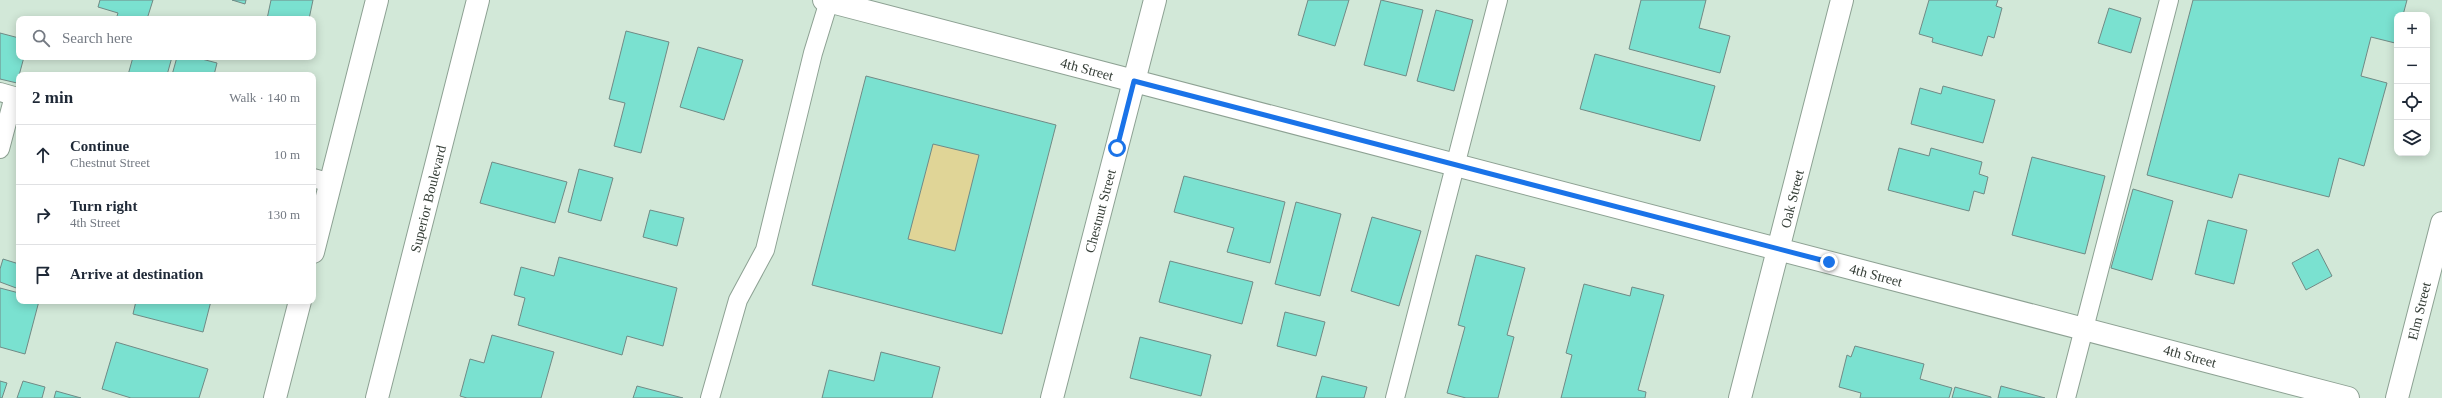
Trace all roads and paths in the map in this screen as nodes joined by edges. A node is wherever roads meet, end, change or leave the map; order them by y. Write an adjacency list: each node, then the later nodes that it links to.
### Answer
1 (377, 0): 12 (street)
2 (478, 0): 19 (street, Superior Boulevard)
3 (1155, 0): 8 (street, Chestnut Street)
4 (1498, 0): 11 (lane)
5 (1842, 0): 15 (street, Oak Street)
6 (2169, 0): 17 (lane)
7 (826, 1): 8 (street, 4th Street); 20 (lane)
8 (1134, 81): 11 (street, 4th Street); 21 (street, Chestnut Street)
9 (11, 95): 10 (lane)
10 (0, 149)
11 (1456, 165): 15 (street, 4th Street); 22 (lane)
12 (322, 180): 14 (street)
13 (2442, 224): 26 (street, Elm Street)
14 (316, 228)
15 (1779, 249): 17 (street, 4th Street); 23 (street, Oak Street)
16 (299, 304): 18 (street)
17 (2084, 329): 24 (lane); 25 (street, 4th Street)
18 (275, 398)
19 (377, 398)
20 (710, 398)
21 (1052, 398)
22 (1395, 398)
23 (1740, 398)
24 (2066, 398)
25 (2348, 398)
26 (2397, 398)

